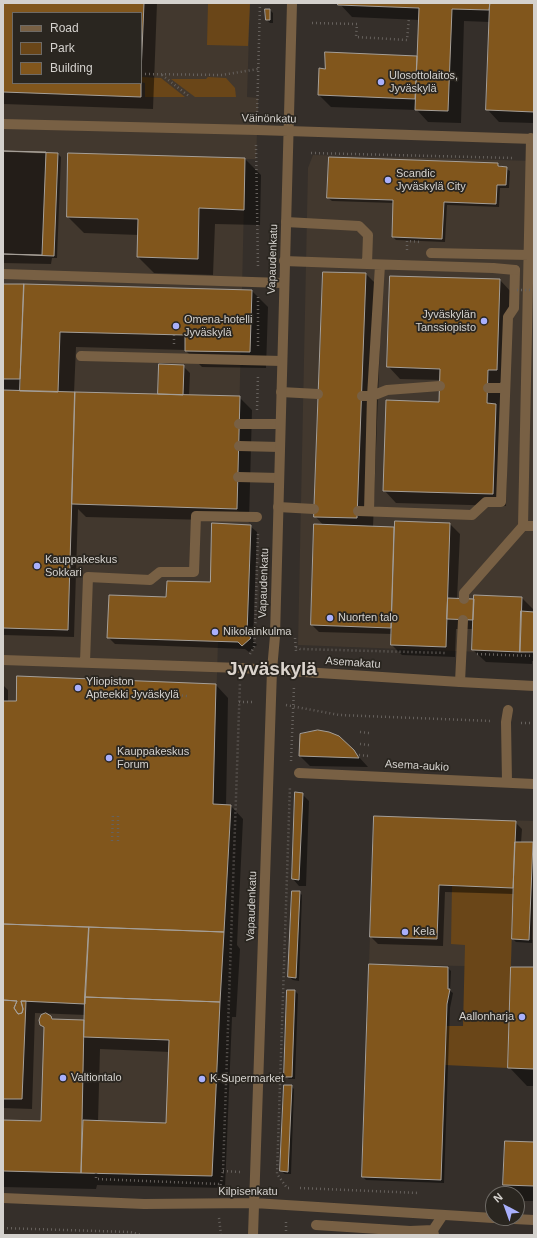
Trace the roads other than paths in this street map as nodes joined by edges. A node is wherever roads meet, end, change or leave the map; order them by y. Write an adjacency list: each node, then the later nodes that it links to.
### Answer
1 (292, 3): 3 (street, Vapaudenkatu)
2 (3, 124): 3 (street, Väinönkatu)
3 (288, 131): 4 (street, Väinönkatu); 5 (street, Vapaudenkatu)
4 (533, 139): 7 (street)
5 (286, 222): 8 (street, Vapaudenkatu); 9 (street)
6 (431, 253): 7 (street)
7 (529, 255): 21 (street)
8 (284, 261): 9 (street); 12 (street, Vapaudenkatu)
9 (367, 264): 10 (street)
10 (380, 265): 17 (street, bridge); 20 (street)
11 (3, 274): 12 (street)
12 (283, 283): 14 (street, Vapaudenkatu)
13 (81, 356): 14 (street)
14 (282, 361): 18 (street, Vapaudenkatu)
15 (440, 386): 20 (street)
16 (488, 388): 17 (street)
17 (505, 388): 32 (street)
18 (281, 392): 19 (street); 23 (street, Vapaudenkatu)
19 (318, 394)
20 (367, 396): 32 (street)
21 (530, 399): 28 (street)
22 (239, 424): 23 (street)
23 (280, 424): 25 (street, Vapaudenkatu)
24 (239, 446): 25 (street)
25 (280, 447): 27 (street, Vapaudenkatu)
26 (238, 477): 27 (street)
27 (279, 478): 29 (street, Vapaudenkatu)
28 (529, 490): 34 (street)
29 (278, 507): 30 (street); 40 (street, Vapaudenkatu)
30 (314, 509)
31 (358, 511): 32 (street)
32 (369, 511)
33 (257, 517): 39 (street)
34 (522, 526): 35 (street); 36 (street)
35 (534, 526)
36 (464, 599)
37 (463, 620): 41 (street)
38 (3, 660): 39 (street, Asemakatu)
39 (85, 662): 40 (street, Asemakatu)
40 (272, 670): 41 (street, Asemakatu); 48 (street, Vapaudenkatu)
41 (460, 682): 42 (street, Asemakatu)
42 (534, 686)
43 (508, 710): 45 (street)
44 (295, 770): 45 (street, Asema-aukio)
45 (507, 782): 46 (street, Asema-aukio)
46 (534, 784)
47 (3, 1198): 48 (street, Kilpisenkatu)
48 (254, 1203): 49 (street, Kilpisenkatu); 53 (street, Vapaudenkatu)
49 (443, 1216): 50 (street, Kilpisenkatu); 52 (street)
50 (485, 1218)
51 (316, 1225): 52 (street)
52 (433, 1232)
53 (253, 1235)

